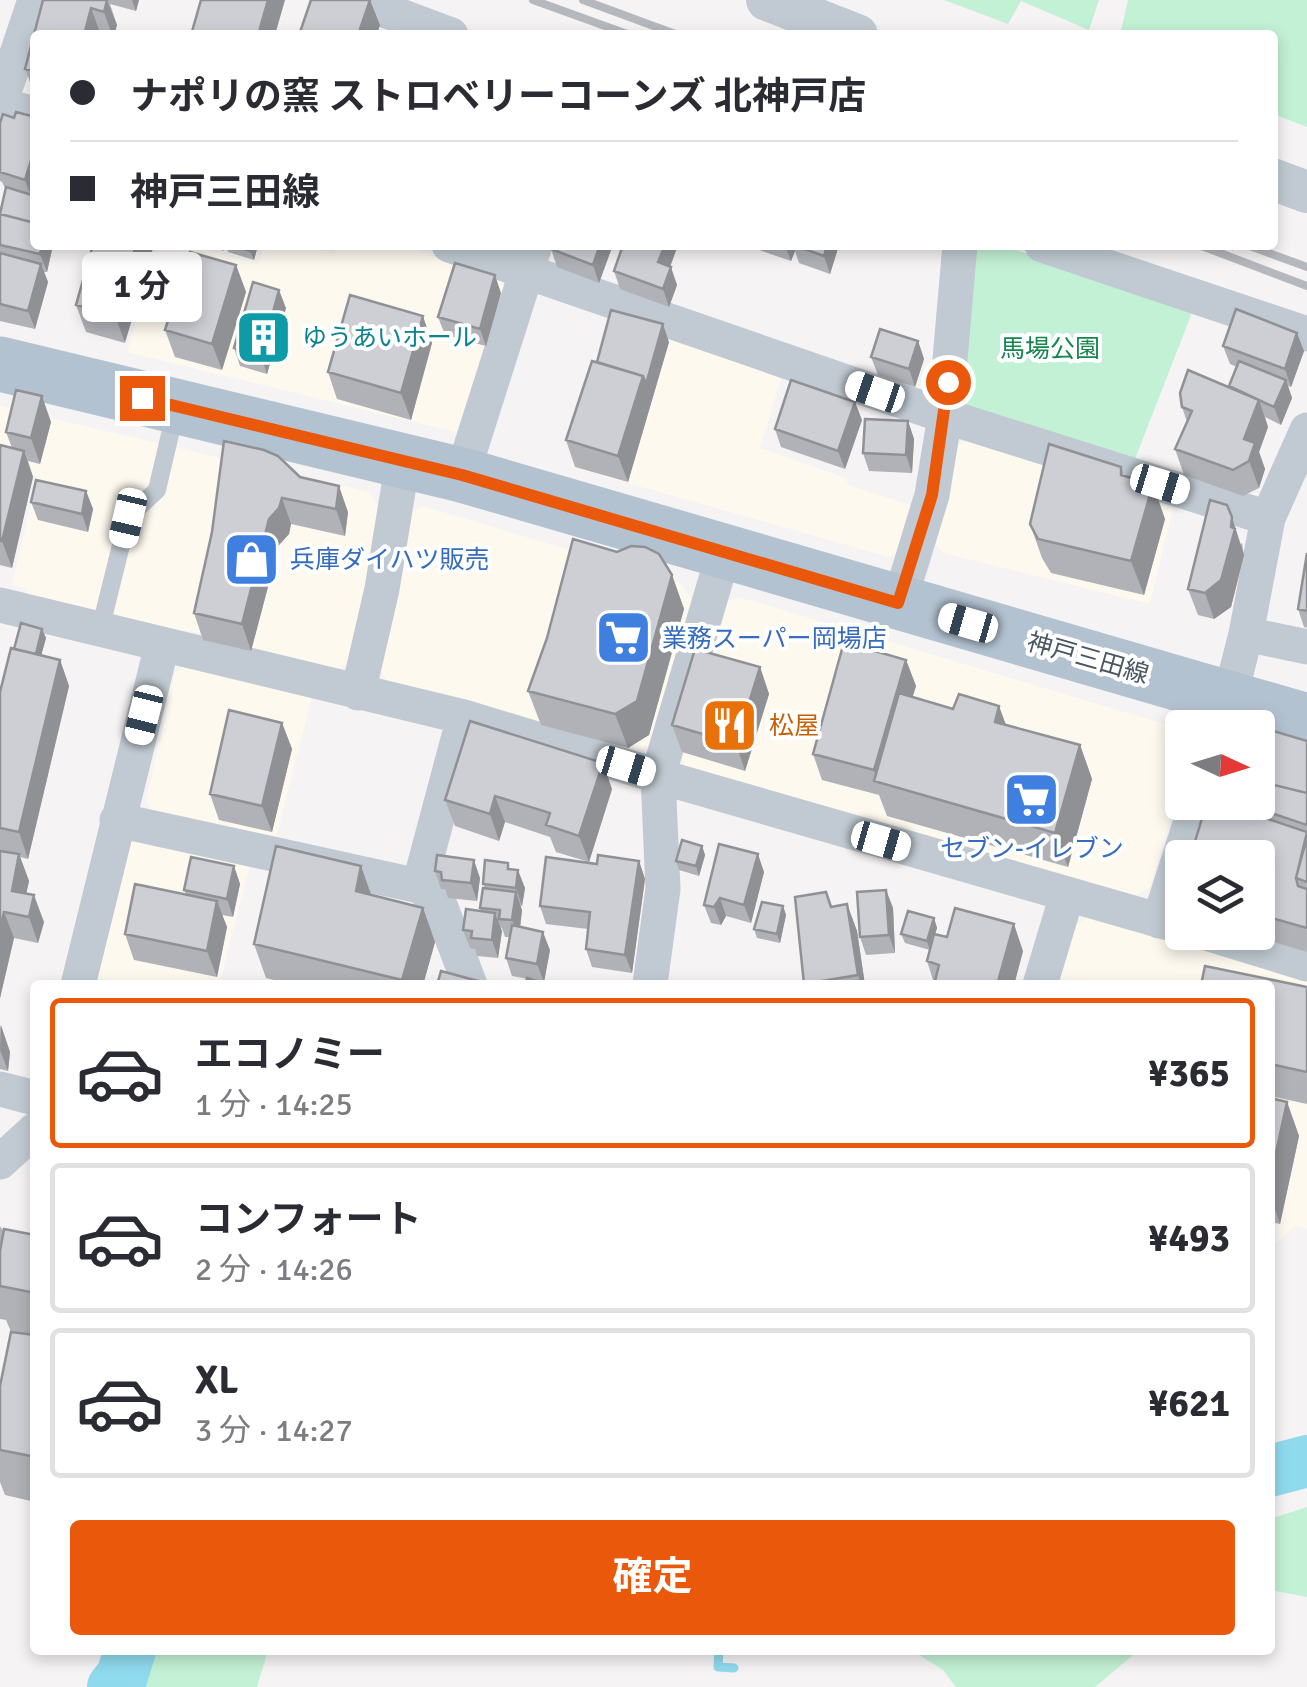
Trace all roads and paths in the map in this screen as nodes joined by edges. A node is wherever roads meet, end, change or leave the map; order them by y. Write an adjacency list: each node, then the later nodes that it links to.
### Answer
1 (35, 0): 6 (street)
2 (358, 0): 4 (street)
3 (766, 0): 5 (street)
4 (438, 30)
5 (844, 30)
6 (0, 105): 7 (street)
7 (30, 113)
8 (1278, 181): 9 (street)
9 (1307, 192)
10 (481, 250): 13 (street)
11 (960, 250): 17 (street)
12 (1057, 250): 14 (street)
13 (531, 258): 17 (street); 20 (street)
14 (1307, 334)
15 (0, 364): 16 (main road, 神戸三田線)
16 (177, 406): 19 (main road, 神戸三田線); 25 (lane)
17 (945, 416): 21 (street); 23 (street)
18 (1307, 430): 21 (street)
19 (403, 460): 20 (main road, 神戸三田線); 29 (street)
20 (462, 475): 22 (main road, 神戸三田線)
21 (1268, 518): 26 (street)
22 (724, 552): 23 (main road, 神戸三田線); 35 (street)
23 (898, 603): 30 (main road, 神戸三田線)
24 (0, 606): 25 (street)
25 (100, 630): 27 (street)
26 (1246, 634): 28 (street); 31 (street)
27 (162, 645): 29 (street); 36 (street)
28 (1307, 647)
29 (358, 692): 32 (street)
30 (1217, 710)
31 (1227, 710)
32 (464, 717): 35 (street); 37 (street)
33 (1275, 718): 34 (main road, 神戸三田線)
34 (1307, 722)
35 (658, 776): 38 (street); 44 (street)
36 (117, 820): 37 (street); 42 (street)
37 (419, 886): 43 (street)
38 (1067, 895): 39 (street); 45 (street)
39 (1165, 922)
40 (1262, 950): 41 (street)
41 (1307, 964)
42 (79, 980)
43 (468, 980)
44 (652, 980)
45 (1042, 980)
46 (0, 1089): 47 (street)
47 (30, 1097)
48 (30, 1135): 49 (street)
49 (0, 1162)

